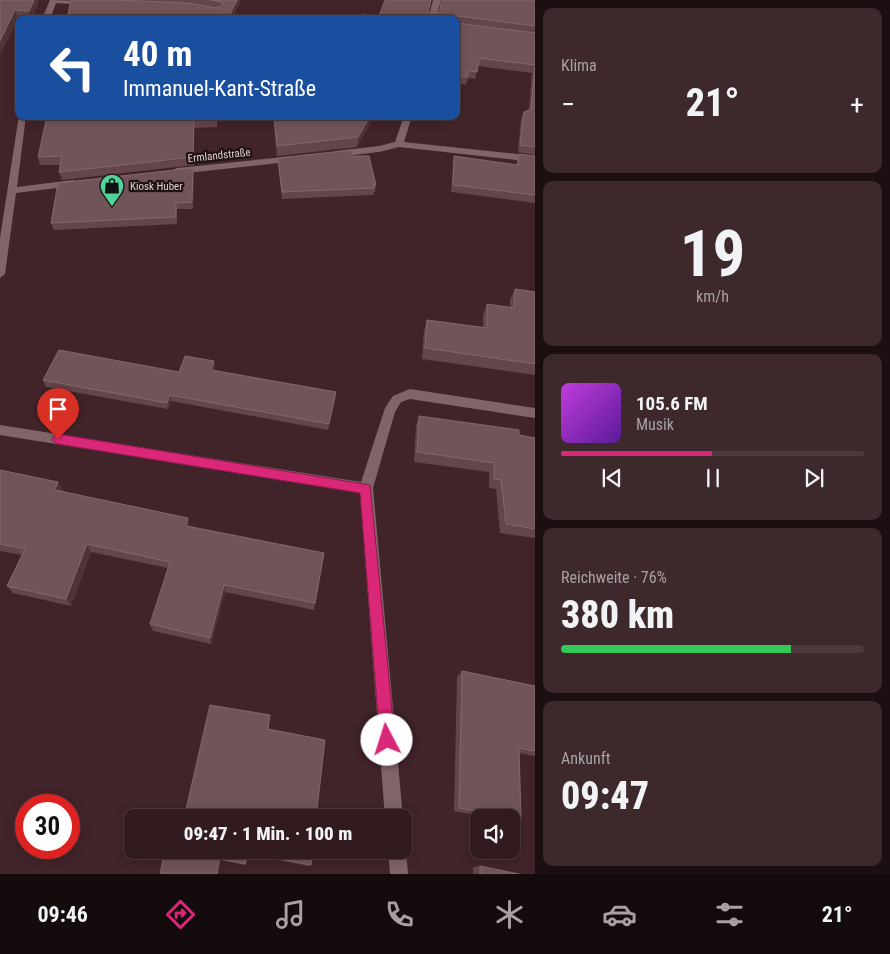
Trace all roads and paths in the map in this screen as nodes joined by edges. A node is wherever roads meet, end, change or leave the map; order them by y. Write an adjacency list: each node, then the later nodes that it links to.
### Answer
1 (53, 0): 3 (street); 4 (street)
2 (437, 0): 5 (street)
3 (101, 3)
4 (47, 15)
5 (433, 15)
6 (22, 120): 14 (street)
7 (407, 120): 8 (street)
8 (398, 144): 9 (street); 11 (street)
9 (329, 155)
10 (300, 158): 12 (street, Ermlandstraße)
11 (535, 160)
12 (171, 172)
13 (82, 182): 14 (street)
14 (13, 190): 15 (street)
15 (0, 274)
16 (535, 413): 18 (street)
17 (0, 430): 18 (street)
18 (366, 488): 19 (street)
19 (393, 809)
20 (397, 859): 21 (street)
21 (399, 874)

